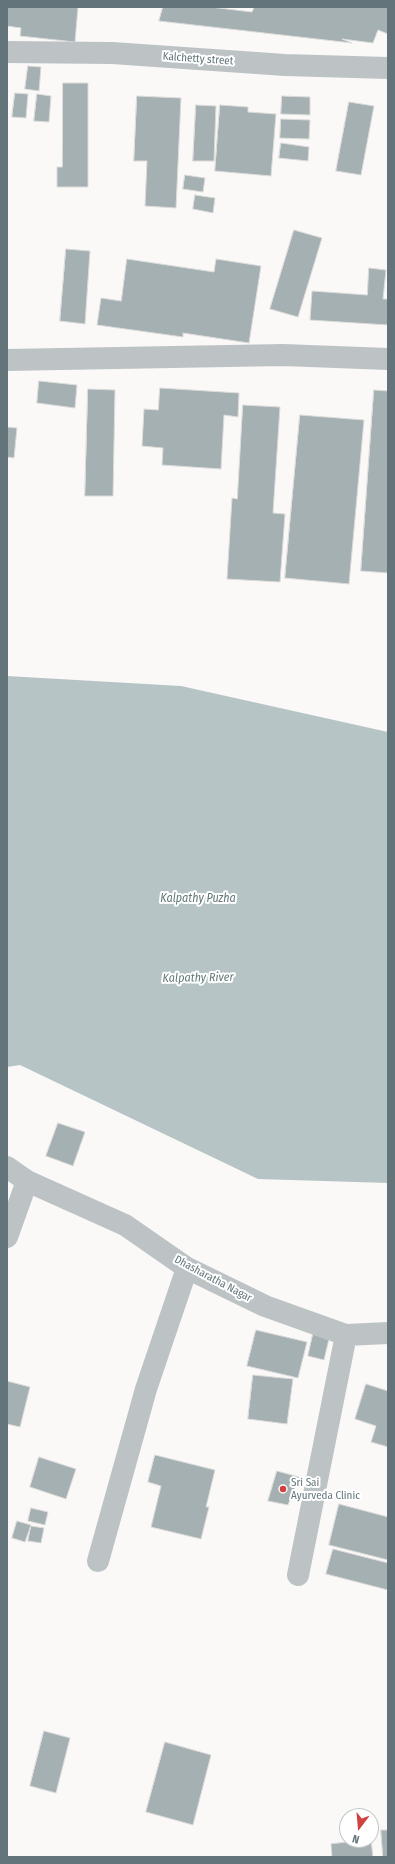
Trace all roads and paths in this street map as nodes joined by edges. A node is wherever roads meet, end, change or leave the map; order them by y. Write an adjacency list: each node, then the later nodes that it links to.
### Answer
1 (7, 52): 2 (street, Kalchetty street)
2 (388, 68)
3 (388, 359): 4 (street)
4 (7, 360)
5 (7, 1167): 6 (street, Dhasharatha Nagar)
6 (27, 1181): 7 (street); 8 (street, Dhasharatha Nagar)
7 (7, 1238)
8 (187, 1268): 10 (street, Dhasharatha Nagar); 11 (street)
9 (388, 1333): 10 (street, Dhasharatha Nagar)
10 (346, 1335): 12 (street)
11 (98, 1561)
12 (298, 1575)

